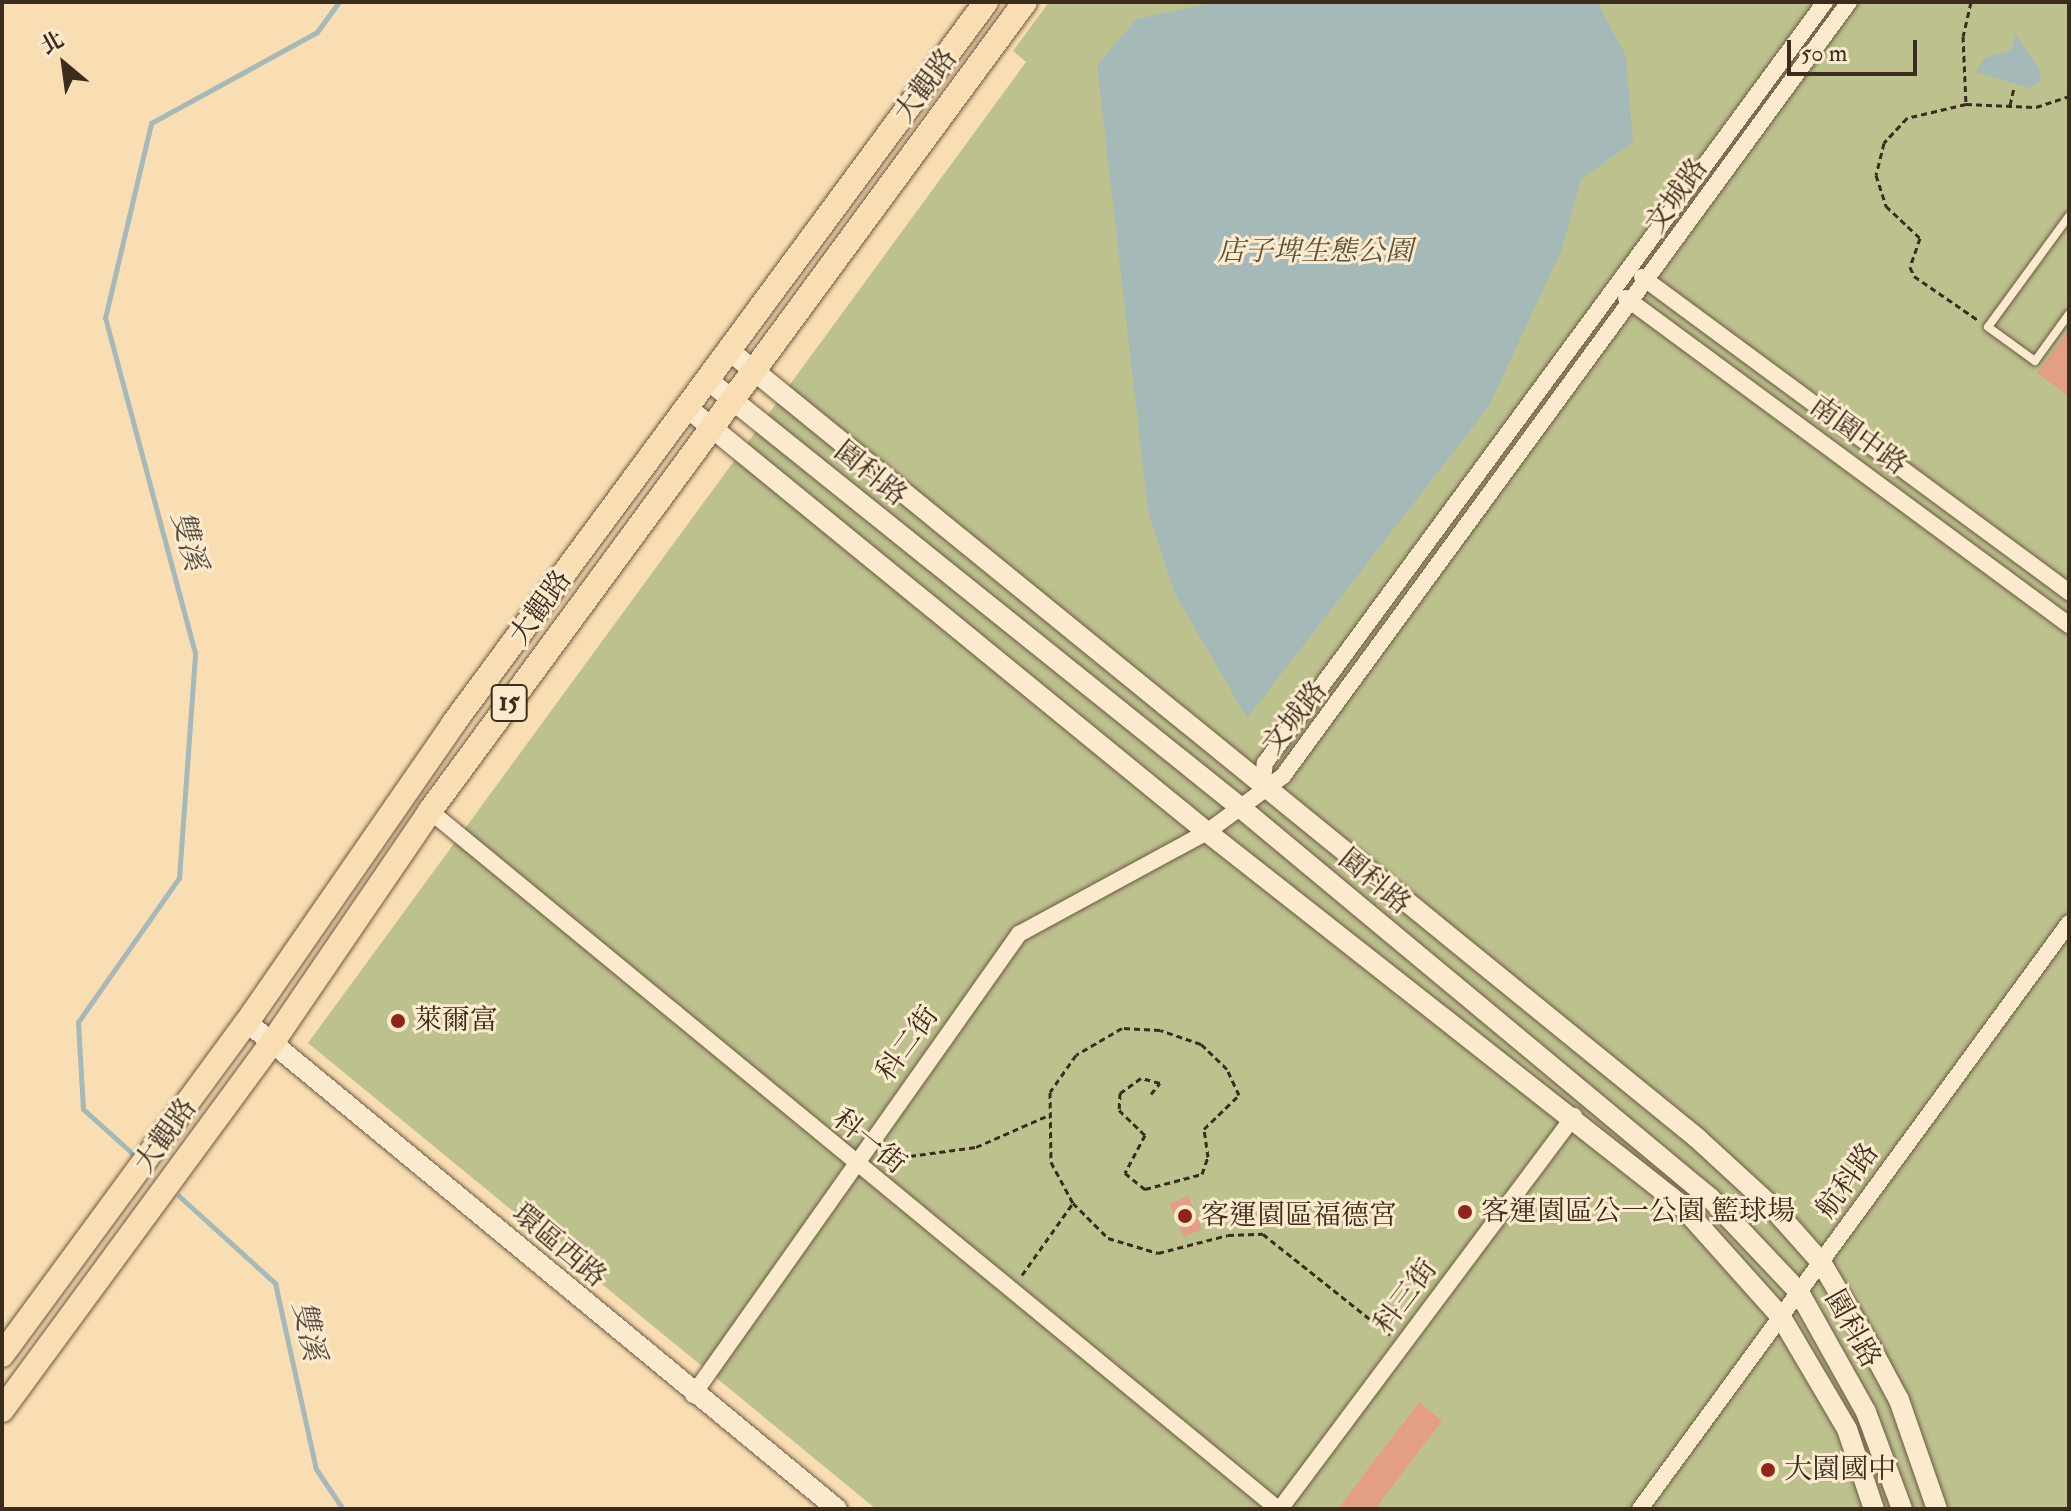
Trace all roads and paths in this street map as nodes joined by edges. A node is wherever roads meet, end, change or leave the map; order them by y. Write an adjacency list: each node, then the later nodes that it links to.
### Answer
1 (986, 2): 17 (main road, 大觀路 / 15)
2 (1025, 2): 18 (main road, 大觀路 / 15)
3 (1825, 2): 11 (street, 文城路)
4 (1849, 2): 12 (street, 文城路)
5 (1971, 2): 8 (path)
6 (2014, 87): 9 (path)
7 (2069, 96): 9 (path)
8 (1966, 104): 9 (path); 16 (path)
9 (2010, 105)
10 (2069, 216): 16 (lane)
11 (1632, 269): 12 (street, 南園中路); 13 (street, 文城路)
12 (1648, 281): 14 (street, 文城路); 23 (street, 南園中路)
13 (1615, 290): 14 (street, 南園中路); 25 (street, 文城路)
14 (1633, 303): 24 (street, 南園中路); 25 (street, 文城路)
15 (2069, 314): 16 (lane)
16 (1988, 327)
17 (731, 352): 18 (street); 19 (main road, 大觀路 / 15)
18 (753, 370): 20 (main road, 大觀路 / 15); 25 (street)
19 (709, 381): 20 (street, 園科路); 21 (main road, 大觀路 / 15)
20 (731, 398): 22 (main road, 大觀路 / 15); 26 (street, 園科路)
21 (689, 409): 22 (street); 30 (main road, 大觀路 / 15)
22 (711, 426): 27 (main road, 大觀路 / 15); 28 (street)
23 (2069, 592)
24 (2069, 625)
25 (1262, 790): 26 (street, 科二街); 37 (street)
26 (1241, 808): 28 (street, 科二街); 39 (street, 園科路)
27 (430, 811): 31 (main road, 大觀路 / 15); 35 (street, 科一街)
28 (1207, 832): 34 (street); 35 (street, 科二街)
29 (2069, 923): 37 (street, 航科路)
30 (247, 1022): 31 (street, 環區西路); 42 (main road, 大觀路 / 15)
31 (272, 1043): 43 (street, 環區西路); 44 (main road, 大觀路 / 15)
32 (1151, 1094): 33 (path)
33 (1049, 1115): 35 (path); 36 (path)
34 (1574, 1116): 40 (street); 41 (street, 科三街)
35 (854, 1163): 38 (street, 科一街); 43 (street, 科二街)
36 (1073, 1203): 38 (path); 41 (path)
37 (1821, 1262): 39 (street, 航科路); 50 (street)
38 (1011, 1291): 46 (street, 科一街)
39 (1799, 1292): 40 (street, 航科路); 49 (street, 園科路)
40 (1781, 1317): 47 (street, 航科路); 48 (street)
41 (1403, 1345): 46 (street, 科三街)
42 (2, 1355)
43 (693, 1395): 45 (street, 環區西路)
44 (2, 1410)
45 (837, 1509)
46 (1279, 1509)
47 (1640, 1509)
48 (1874, 1509)
49 (1902, 1509)
50 (1937, 1509)

